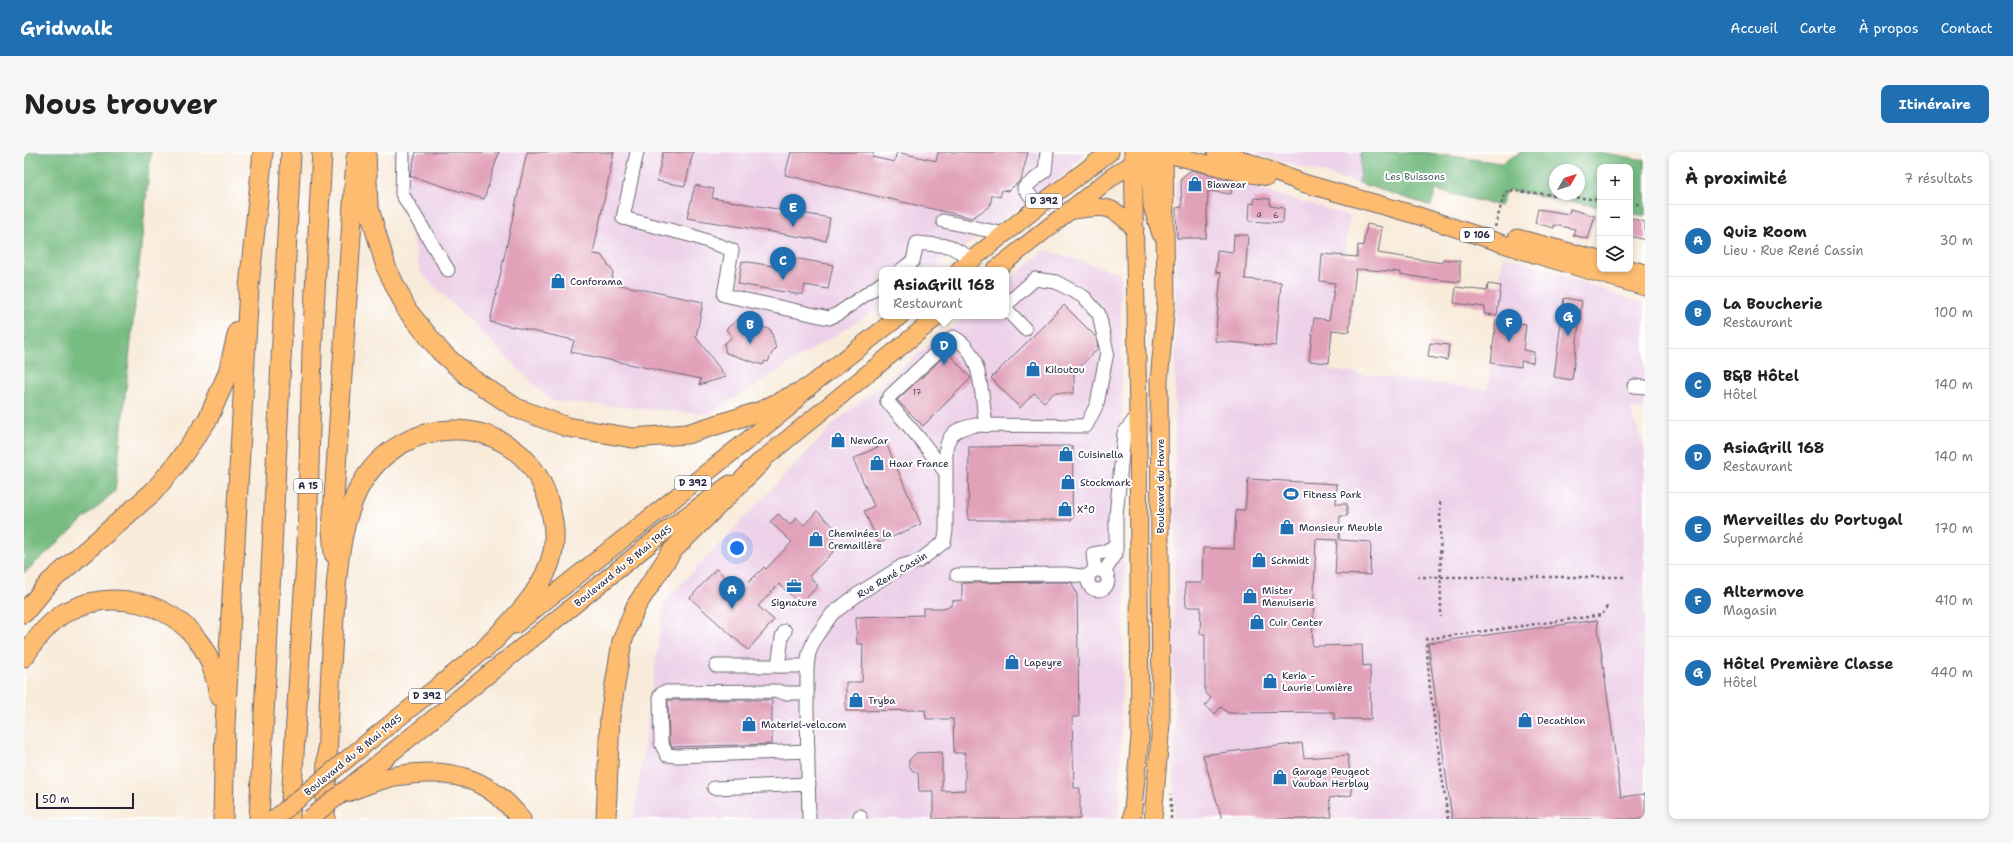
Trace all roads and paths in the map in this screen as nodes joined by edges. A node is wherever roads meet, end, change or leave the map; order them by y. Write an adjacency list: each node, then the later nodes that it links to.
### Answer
1 (263, 152): 33 (highway)
2 (291, 152): 70 (highway)
3 (322, 152): 72 (highway, A 15)
4 (356, 152): 50 (highway)
5 (366, 152): 40 (highway)
6 (403, 152): 29 (street)
7 (637, 152): 32 (street)
8 (1047, 152): 17 (street)
9 (1110, 152): 17 (main road, D 392)
10 (1163, 152): 12 (main road); 13 (main road); 23 (main road, Boulevard du Havre)
11 (1216, 152): 13 (main road)
12 (1139, 155): 18 (main road, D 392); 20 (main road, Boulevard du Havre); 23 (main road)
13 (1303, 183): 22 (main road, D 106)
14 (1597, 200): 22 (path)
15 (1633, 204): 16 (path)
16 (1638, 204)
17 (1039, 206): 21 (main road, D 392)
18 (1069, 211): 20 (main road); 28 (main road, D 392)
19 (943, 221): 21 (street)
20 (1135, 229): 41 (main road, Boulevard du Havre)
21 (1004, 234): 24 (main road, D 392)
22 (1493, 236): 25 (main road, D 106); 34 (main road, D 106)
23 (1166, 250): 79 (main road, Boulevard du Havre)
24 (973, 259): 26 (street); 27 (main road, D 392)
25 (1597, 259)
26 (905, 267)
27 (963, 267)
28 (999, 267)
29 (448, 270)
30 (1633, 270): 31 (main road)
31 (1645, 273)
32 (879, 285)
33 (249, 287): 55 (highway); 64 (highway)
34 (1645, 287)
35 (1009, 302): 43 (street, Rue René Cassin)
36 (1009, 312): 39 (street)
37 (896, 319): 40 (main road, Boulevard du 8 Mai 1945 / D 392)
38 (934, 319): 42 (main road, Boulevard du 8 Mai 1945 / D 392)
39 (1025, 329)
40 (801, 395): 42 (main road); 58 (main road, Boulevard du 8 Mai 1945 / D 392)
41 (1138, 415): 47 (street); 78 (main road, Boulevard du Havre)
42 (811, 421): 44 (main road, Boulevard du 8 Mai 1945 / D 392)
43 (986, 425): 45 (street, Rue René Cassin); 45 (street)
44 (761, 462): 68 (main road, Boulevard du 8 Mai 1945 / D 392); 76 (highway)
45 (946, 473): 62 (street, Rue René Cassin)
46 (1440, 502): 51 (path)
47 (1116, 544): 48 (street); 48 (street)
48 (1095, 573): 49 (street)
49 (957, 574)
50 (337, 576): 58 (highway); 74 (highway)
51 (1441, 576): 52 (path); 53 (path); 56 (path)
52 (1417, 577)
53 (1624, 577)
54 (1608, 605): 80 (path)
55 (24, 613)
56 (1441, 618)
57 (785, 631): 61 (street)
58 (485, 649): 71 (main road, Boulevard du 8 Mai 1945 / D 392, bridge)
59 (24, 658): 64 (highway)
60 (716, 666): 61 (street)
61 (778, 666): 62 (street)
62 (808, 666): 63 (street, Rue René Cassin)
63 (807, 693): 65 (street, Rue René Cassin); 65 (street)
64 (224, 725): 69 (highway)
65 (808, 751): 66 (street, Rue René Cassin)
66 (809, 784): 67 (street); 77 (street, Rue René Cassin)
67 (714, 788)
68 (341, 794): 73 (main road, Boulevard du 8 Mai 1945 / D 392, bridge); 75 (highway)
69 (222, 819)
70 (259, 819)
71 (274, 819)
72 (290, 819)
73 (309, 819)
74 (325, 819)
75 (521, 819)
76 (606, 819)
77 (809, 819)
78 (1132, 819)
79 (1152, 819)
80 (1448, 819)

